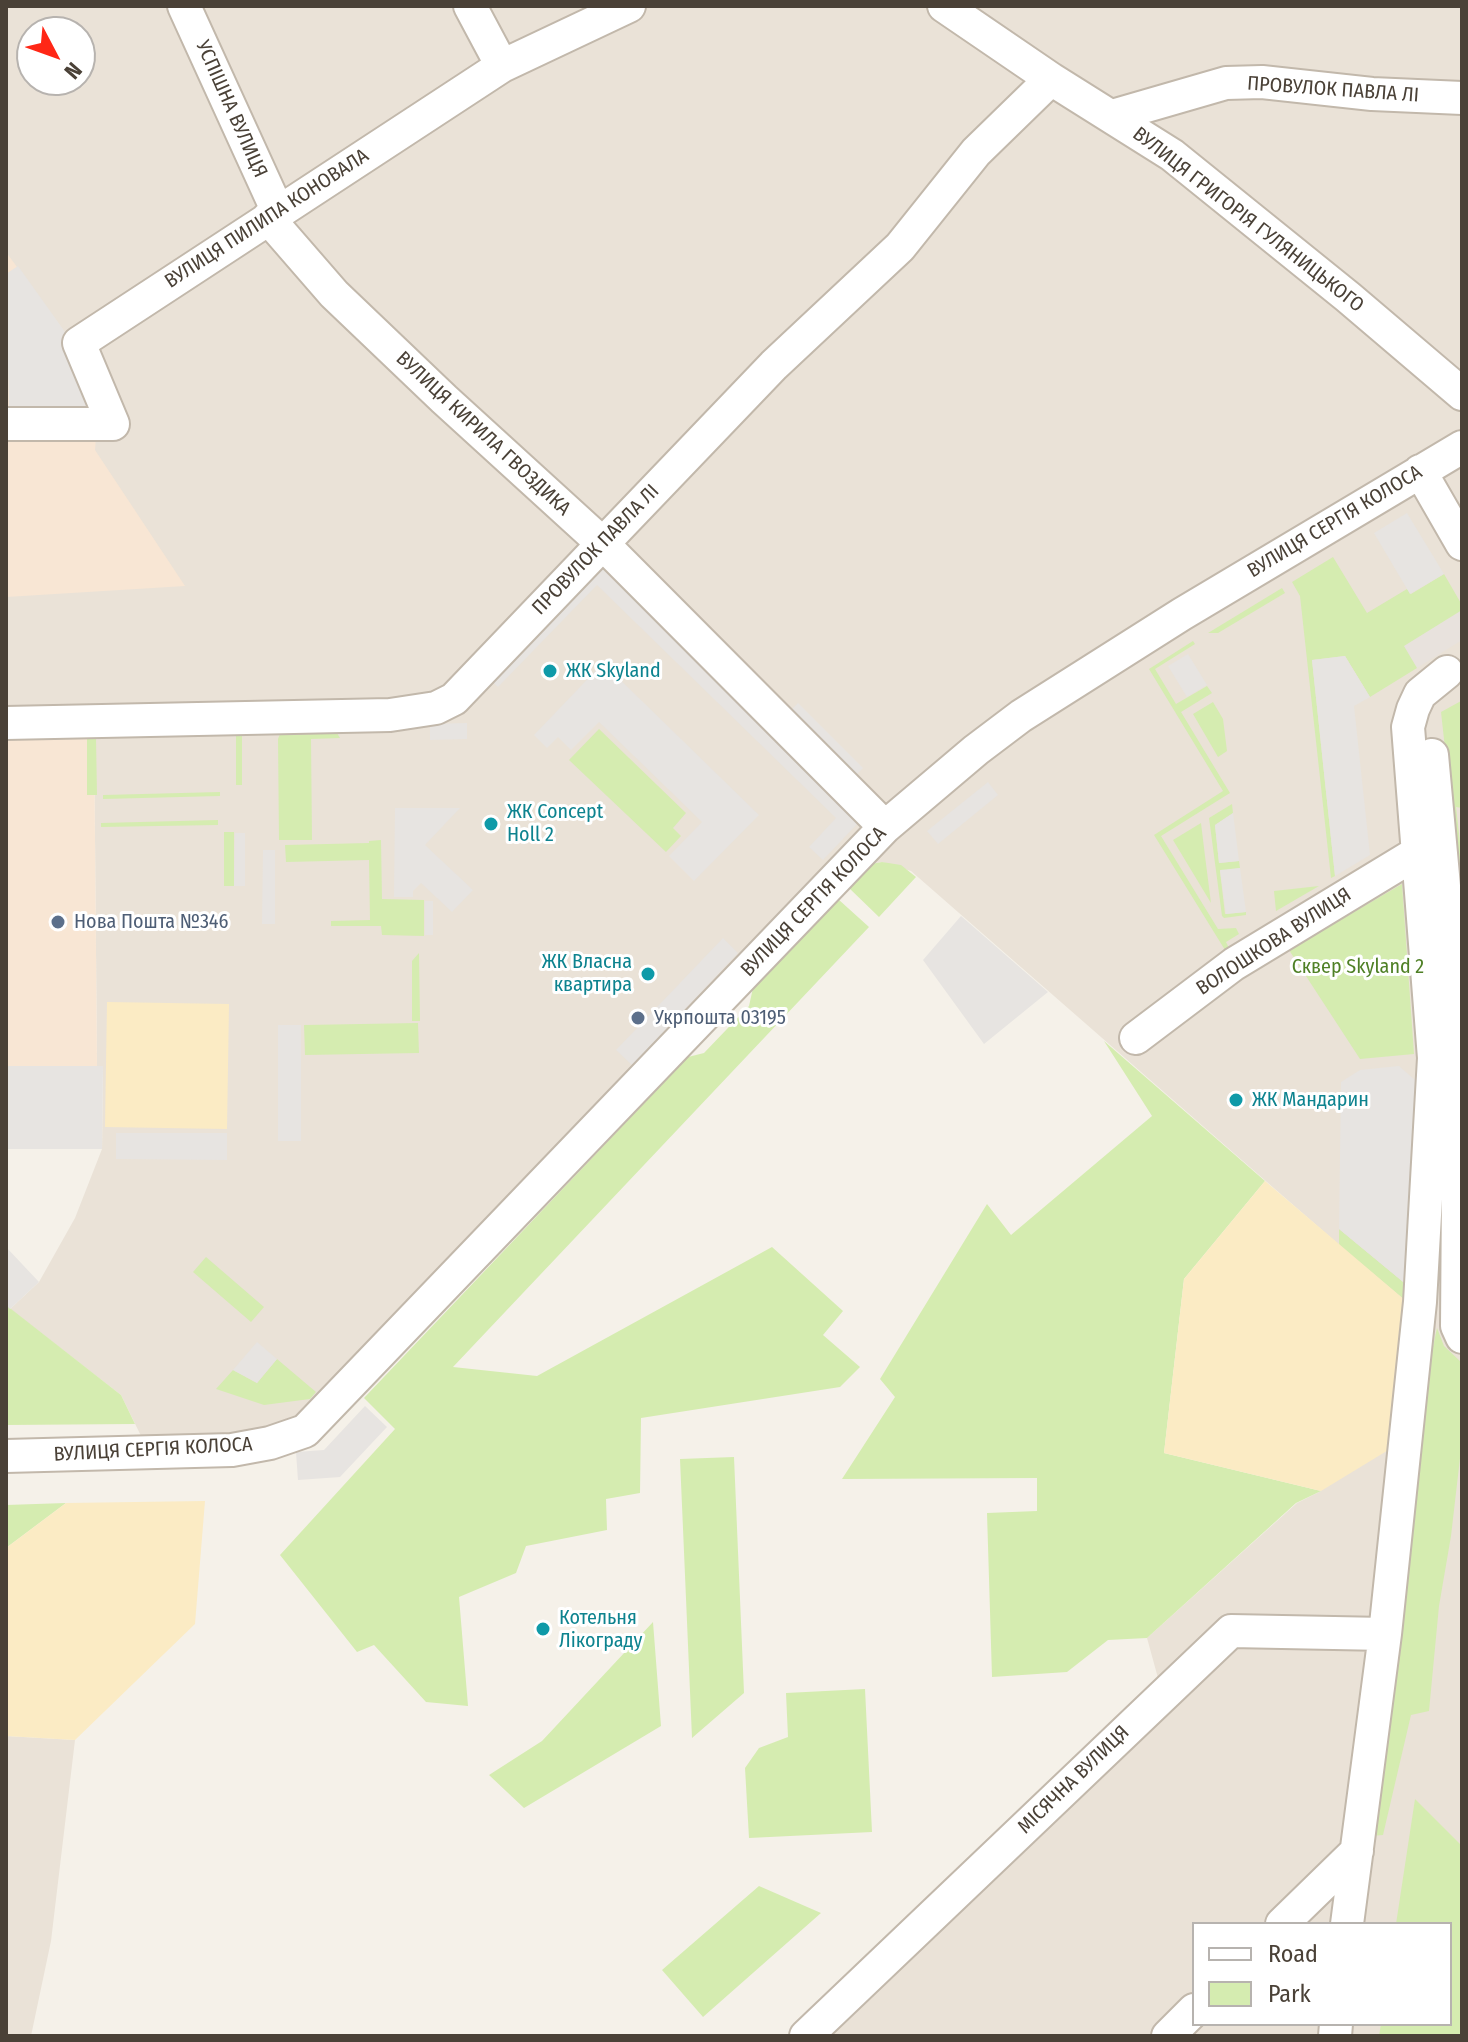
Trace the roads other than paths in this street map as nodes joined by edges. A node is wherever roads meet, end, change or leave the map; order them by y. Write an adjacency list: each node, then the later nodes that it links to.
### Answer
1 (184, 6): 9 (street, УСПІШНА ВУЛИЦЯ)
2 (470, 6): 5 (street)
3 (629, 6): 5 (street, ВУЛИЦЯ ПИЛИПА КОНОВАЛА)
4 (944, 6): 6 (street, ВУЛИЦЯ ГРИГОРІЯ ГУЛЯНИЦЬКОГО)
5 (502, 66): 9 (street, ВУЛИЦЯ ПИЛИПА КОНОВАЛА)
6 (1051, 79): 8 (street, ВУЛИЦЯ ГРИГОРІЯ ГУЛЯНИЦЬКОГО); 14 (street, ПРОВУЛОК ПАВЛА ЛІ)
7 (1462, 98): 8 (street, ПРОВУЛОК ПАВЛА ЛІ)
8 (1112, 116): 10 (street, ВУЛИЦЯ ГРИГОРІЯ ГУЛЯНИЦЬКОГО)
9 (273, 215): 11 (street, ВУЛИЦЯ ПИЛИПА КОНОВАЛА); 14 (street, ВУЛИЦЯ КИРИЛА ГВОЗДИКА)
10 (1462, 394)
11 (6, 424)
12 (1462, 447): 13 (street, ВУЛИЦЯ СЕРГІЯ КОЛОСА)
13 (1420, 471): 15 (street); 18 (street, ВУЛИЦЯ СЕРГІЯ КОЛОСА)
14 (602, 543): 17 (street, ПРОВУЛОК ПАВЛА ЛІ); 18 (street, ВУЛИЦЯ КИРИЛА ГВОЗДИКА)
15 (1462, 544)
16 (1454, 667): 19 (street); 21 (street)
17 (6, 723)
18 (879, 822): 23 (street, ВУЛИЦЯ СЕРГІЯ КОЛОСА)
19 (1417, 853): 20 (street, ВОЛОШКОВА ВУЛИЦЯ); 24 (street)
20 (1136, 1038)
21 (1460, 1049): 22 (street)
22 (1462, 1337)
23 (6, 1456)
24 (1385, 1634): 25 (street); 29 (street, МІСЯЧНА ВУЛИЦЯ)
25 (1357, 1851): 26 (street); 27 (street)
26 (1284, 1922)
27 (1347, 1922)
28 (1192, 2012): 30 (street)
29 (806, 2036)
30 (1168, 2036)

